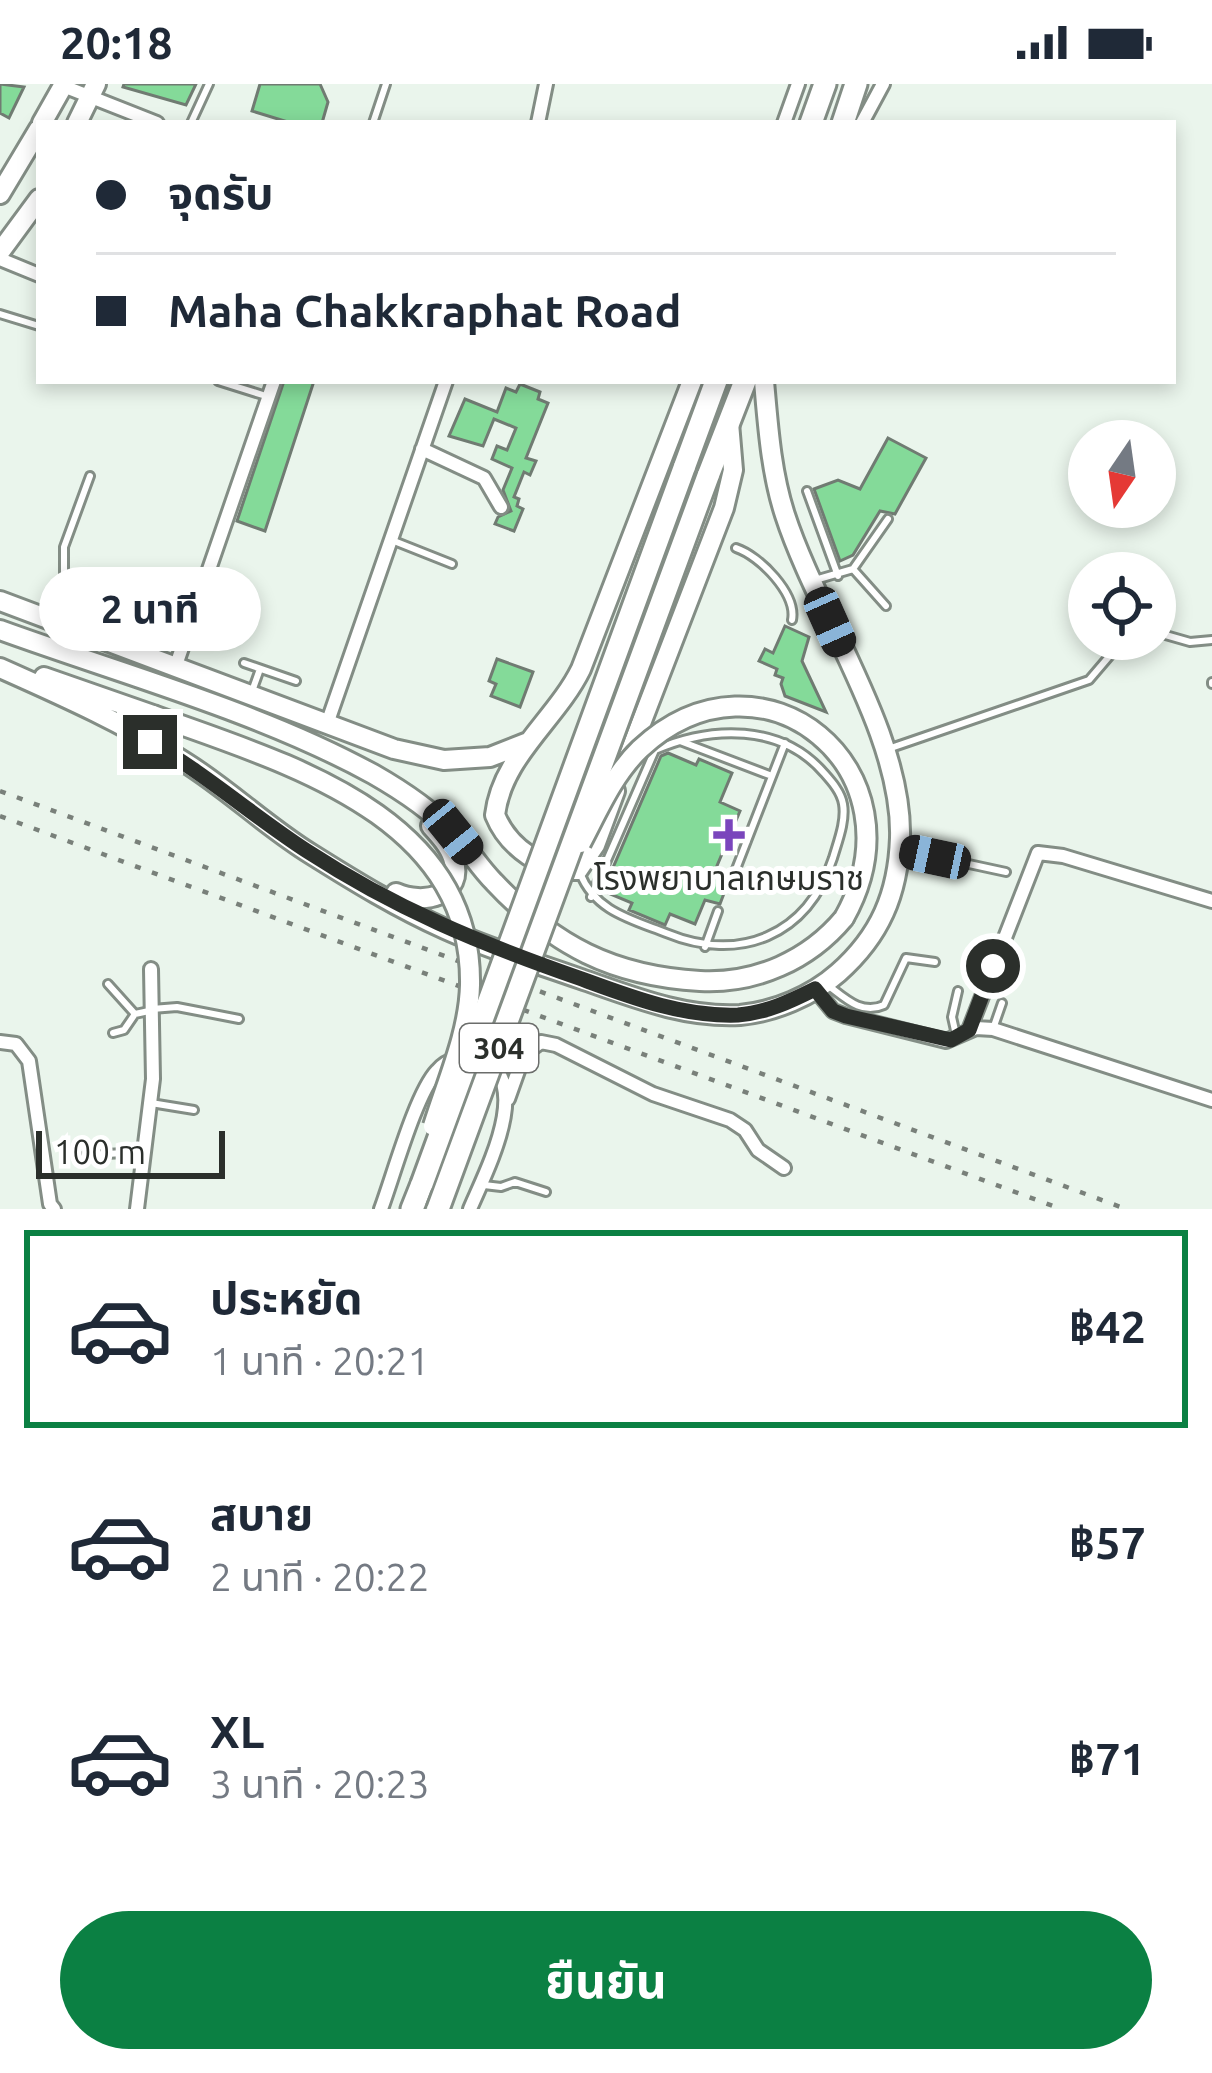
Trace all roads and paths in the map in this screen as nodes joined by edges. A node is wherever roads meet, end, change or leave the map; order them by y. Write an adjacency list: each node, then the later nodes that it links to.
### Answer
1 (209, 84): 13 (lane)
2 (386, 84): 14 (lane)
3 (546, 84): 15 (street)
4 (798, 84): 16 (street)
5 (825, 84): 17 (highway)
6 (856, 84): 18 (highway)
7 (883, 84): 19 (street)
8 (64, 85): 9 (street); 10 (main road)
9 (92, 91): 11 (main road); 12 (street)
10 (44, 120)
11 (78, 120)
12 (151, 120)
13 (192, 120)
14 (374, 120)
15 (539, 120)
16 (785, 120)
17 (812, 120)
18 (843, 120)
19 (864, 120)
20 (36, 134): 21 (main road)
21 (0, 194)
22 (36, 204): 23 (main road)
23 (0, 255): 24 (street)
24 (36, 273)
25 (0, 314): 26 (lane)
26 (36, 325)
27 (228, 384): 34 (lane)
28 (273, 384): 34 (street)
29 (445, 384): 36 (street)
30 (691, 384): 63 (main road)
31 (715, 384): 98 (highway, bridge)
32 (744, 384): 35 (highway)
33 (764, 384): 46 (main road)
34 (269, 397): 57 (street)
35 (729, 424): 42 (main road); 73 (highway, bridge)
36 (422, 449): 39 (street); 41 (street)
37 (90, 476): 50 (lane)
38 (807, 491): 45 (lane)
39 (501, 507)
40 (889, 518): 44 (lane)
41 (391, 540): 43 (lane); 61 (street)
42 (725, 543): 49 (lane); 70 (main road)
43 (452, 564)
44 (853, 569): 45 (lane); 48 (lane)
45 (838, 576): 46 (lane)
46 (812, 581): 65 (main road)
47 (0, 601): 50 (main road)
48 (886, 606)
49 (792, 620)
50 (56, 621): 57 (main road)
51 (0, 630): 67 (main road)
52 (1176, 638): 53 (lane)
53 (1212, 640)
54 (1106, 660): 65 (lane)
55 (244, 663): 58 (lane)
56 (0, 665): 69 (main road); 98 (main road, bridge)
57 (175, 668): 60 (main road)
58 (260, 669): 59 (lane); 60 (lane)
59 (296, 681)
60 (251, 695): 61 (main road)
61 (328, 724): 63 (main road)
62 (680, 741): 64 (lane); 66 (lane); 74 (lane)
63 (529, 742): 70 (main road)
64 (785, 742): 66 (lane); 77 (lane)
65 (885, 750): 68 (main road)
66 (772, 776): 72 (lane)
67 (405, 794): 69 (main road); 73 (main road, bridge)
68 (899, 849): 71 (lane); 81 (main road)
69 (305, 850): 81 (main road)
70 (578, 870): 74 (lane)
71 (1006, 872)
72 (731, 882)
73 (559, 887): 105 (highway, 304, bridge)
74 (591, 897): 77 (lane)
75 (1212, 901): 89 (street)
76 (718, 911): 77 (lane)
77 (705, 947)
78 (935, 962): 81 (lane)
79 (151, 968): 84 (street)
80 (108, 984): 85 (lane)
81 (821, 986): 89 (street)
82 (958, 991): 89 (lane)
83 (1002, 1003): 87 (lane)
84 (152, 1010): 85 (lane); 86 (lane); 93 (street)
85 (135, 1014): 88 (lane)
86 (239, 1019)
87 (993, 1029): 89 (street); 92 (street)
88 (113, 1033)
89 (963, 1034)
90 (0, 1042): 101 (street)
91 (508, 1100): 97 (street); 99 (street); 103 (street)
92 (1212, 1100)
93 (151, 1103): 94 (lane); 95 (street)
94 (194, 1110)
95 (144, 1152): 96 (lane); 102 (street)
96 (86, 1155)
97 (784, 1168)
98 (422, 1184): 104 (highway)
99 (480, 1184): 100 (lane); 106 (street)
100 (546, 1192)
101 (54, 1209)
102 (137, 1209)
103 (381, 1209)
104 (412, 1209)
105 (439, 1209)
106 (470, 1209)

